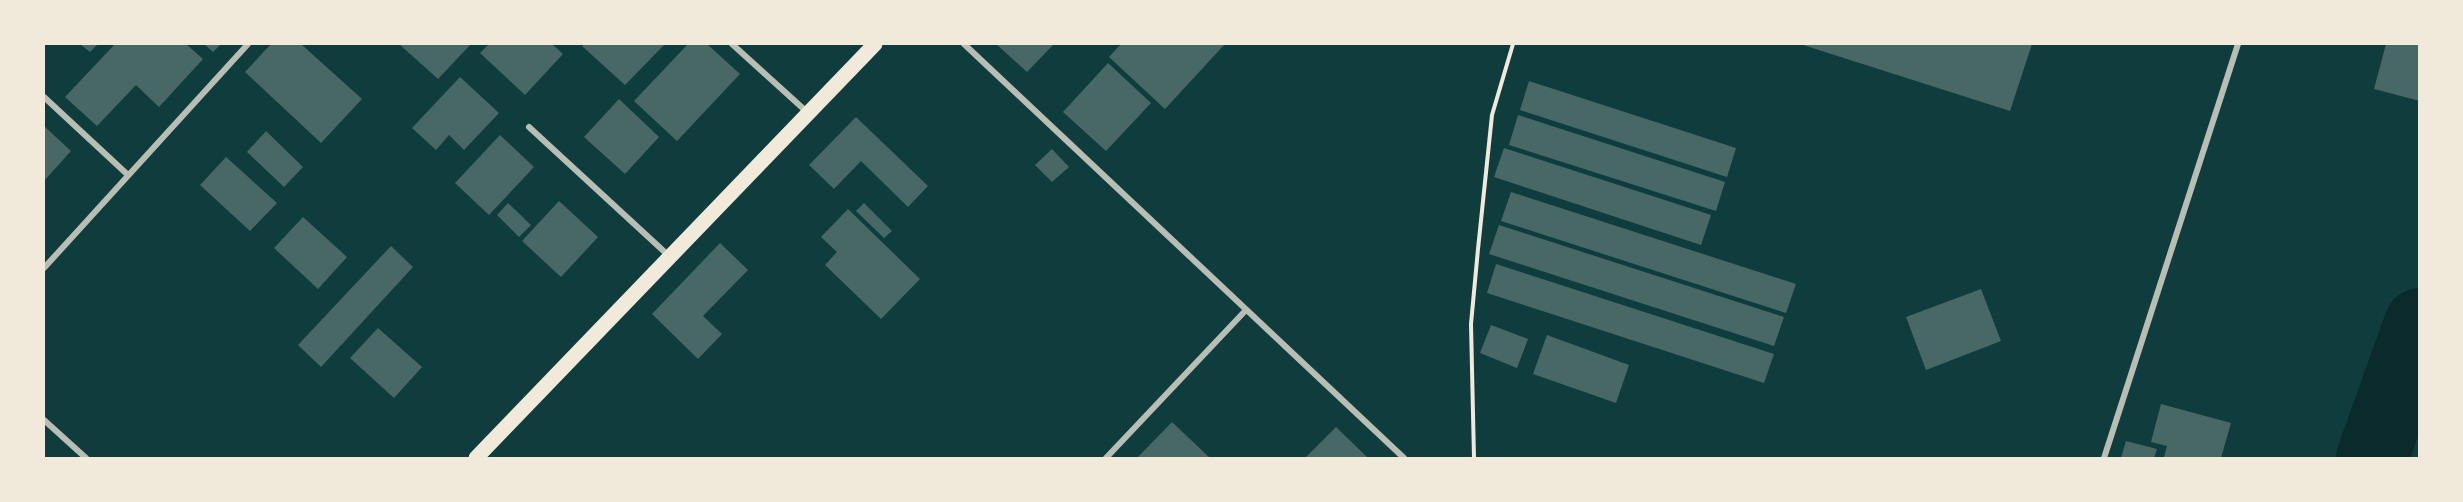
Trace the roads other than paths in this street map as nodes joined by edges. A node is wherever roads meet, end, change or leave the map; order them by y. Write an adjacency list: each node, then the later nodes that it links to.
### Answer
1 (248, 44): 9 (street)
2 (732, 44): 7 (street)
3 (875, 44): 7 (main road)
4 (964, 44): 12 (street)
5 (2238, 44): 18 (street)
6 (44, 97): 9 (street)
7 (808, 113): 10 (main road)
8 (529, 127): 10 (street)
9 (128, 175): 11 (street)
10 (669, 257): 15 (main road)
11 (44, 268)
12 (1246, 310): 16 (street); 17 (street)
13 (44, 420): 14 (street)
14 (86, 459)
15 (476, 459)
16 (1106, 459)
17 (1404, 459)
18 (2104, 459)

